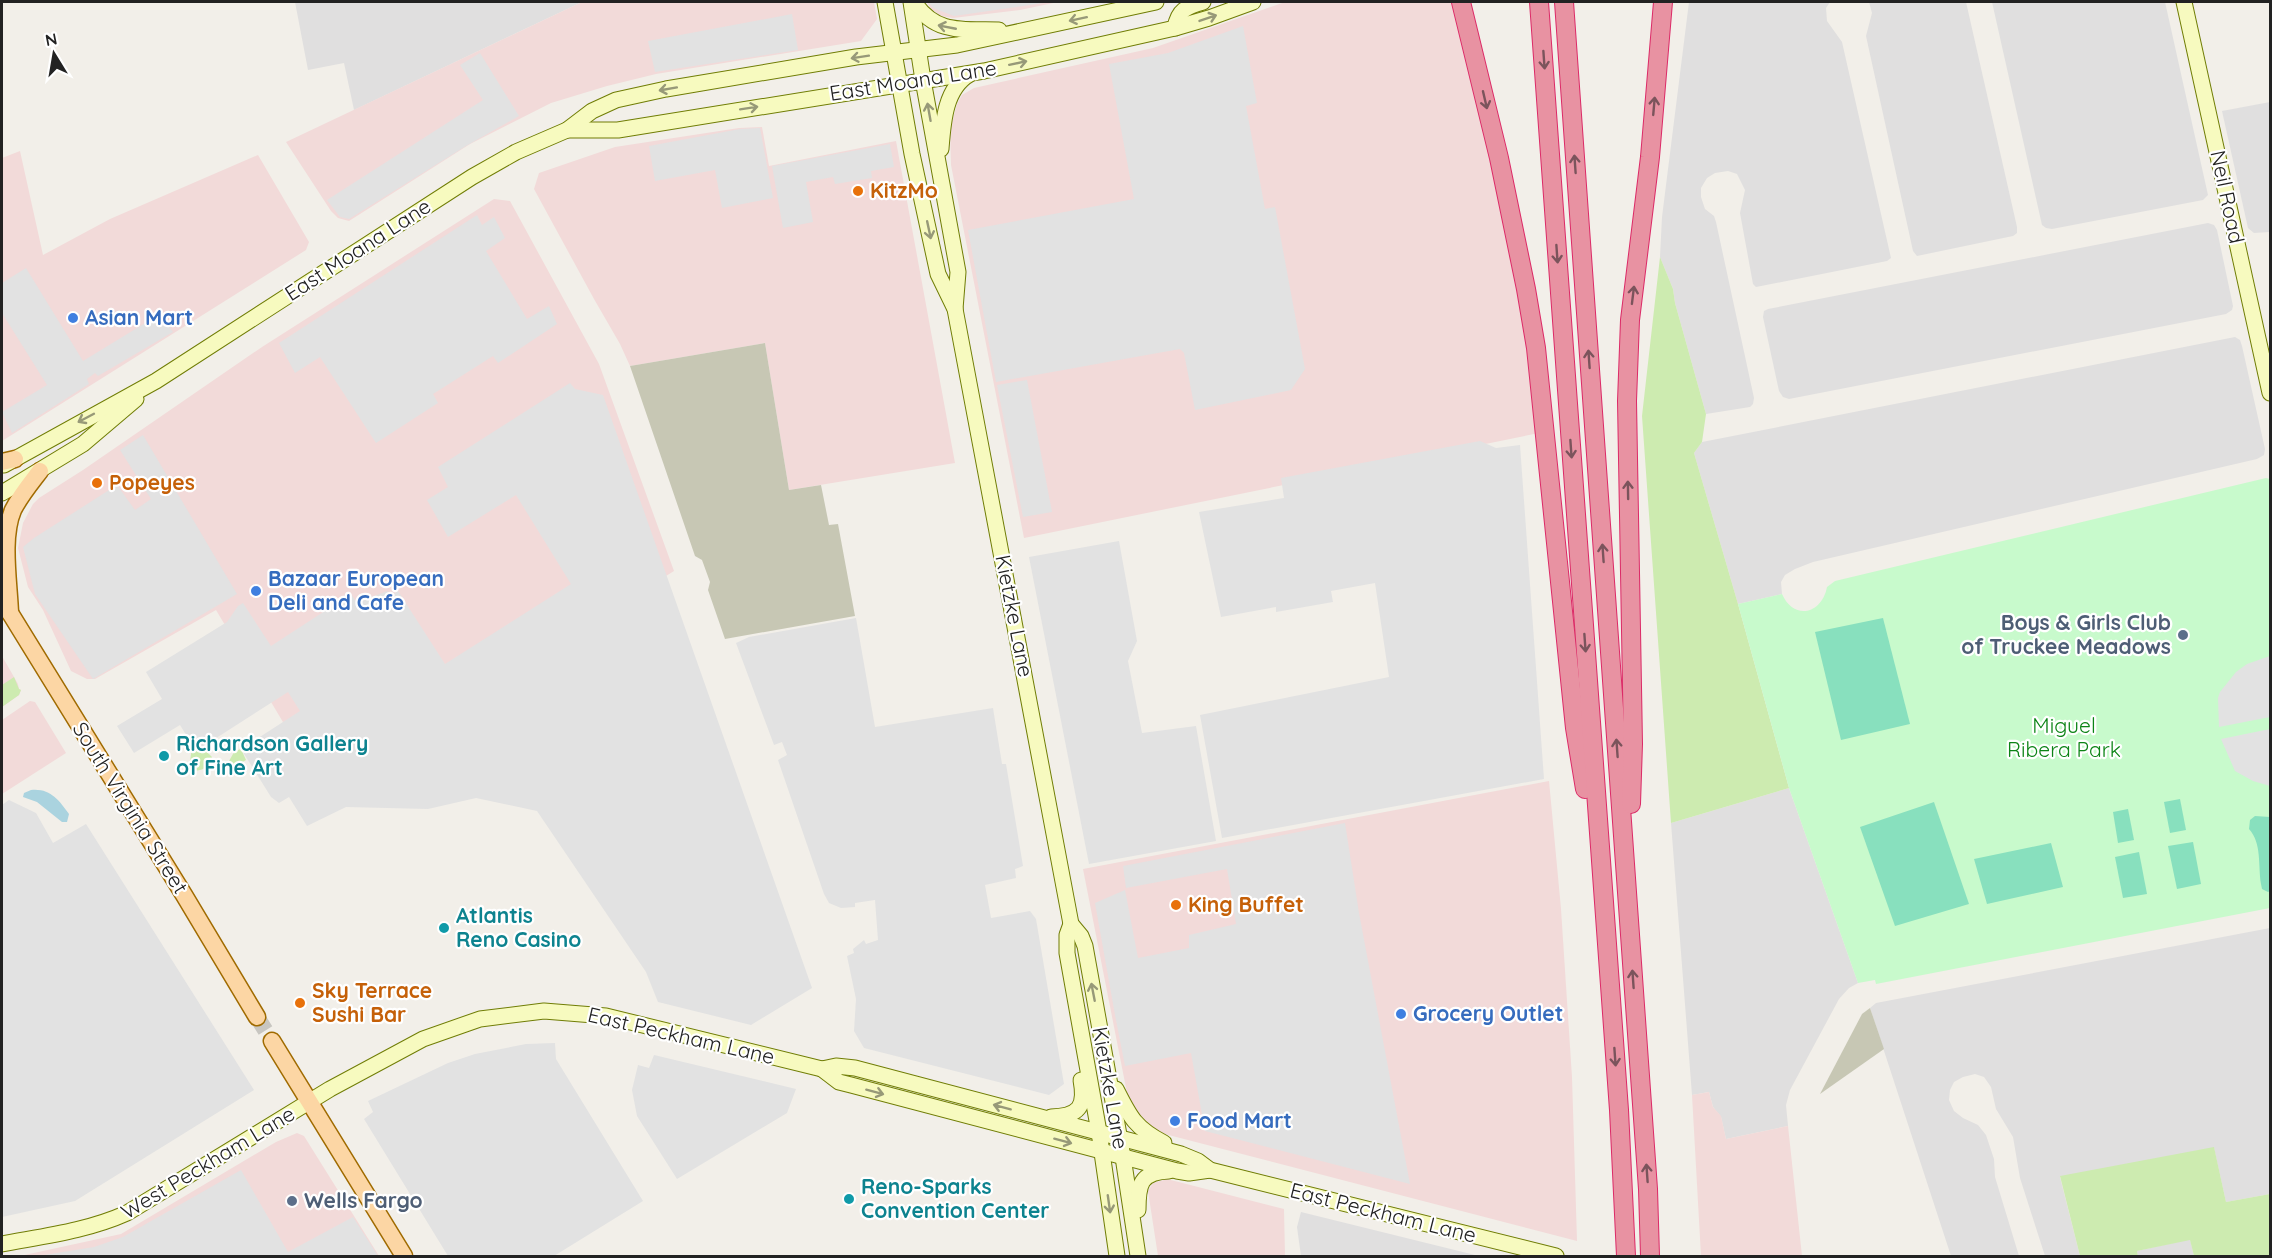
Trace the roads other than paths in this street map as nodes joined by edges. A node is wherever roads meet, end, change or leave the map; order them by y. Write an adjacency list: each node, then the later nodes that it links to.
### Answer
1 (885, 2): 17 (main road, Kietzke Lane)
2 (912, 2): 15 (main road, one-way to 2); 16 (main road, Kietzke Lane)
3 (1156, 2): 15 (main road, East Moana Lane, one-way to 15)
4 (1203, 2): 14 (main road)
5 (1253, 2): 14 (main road, East Moana Lane, one-way to 5)
6 (1461, 2): 13 (highway)
7 (1466, 2): 13 (highway)
8 (1539, 2): 32 (highway, one-way to 32)
9 (1564, 2): 31 (highway, one-way to 9)
10 (1663, 2): 18 (highway)
11 (1673, 2): 18 (highway)
12 (2184, 2): 26 (main road, Neil Road)
13 (1467, 22): 32 (highway, one-way to 32)
14 (1175, 28): 19 (main road, East Moana Lane, one-way to 14)
15 (1026, 30): 16 (main road, East Moana Lane)
16 (918, 49): 17 (main road, East Moana Lane); 20 (main road, Kietzke Lane)
17 (894, 52): 21 (main road, Kietzke Lane); 22 (main road, East Moana Lane, one-way to 22)
18 (1659, 56): 31 (highway, one-way to 18)
19 (971, 73): 20 (main road, East Moana Lane); 23 (main road)
20 (923, 80): 21 (main road, East Moana Lane); 23 (main road, Kietzke Lane, one-way to 20)
21 (899, 84): 22 (main road, East Moana Lane, one-way to 21); 24 (main road, Kietzke Lane, one-way to 24)
22 (567, 130): 25 (main road, East Moana Lane)
23 (939, 170): 24 (main road, Kietzke Lane)
24 (955, 309): 33 (main road, Kietzke Lane)
25 (156, 381): 27 (main road, East Moana Lane, one-way to 27); 28 (main road, East Moana Lane)
26 (2271, 393)
27 (6, 462)
28 (40, 471): 29 (main road, East Moana Lane); 30 (main road)
29 (2, 493)
30 (4, 607): 34 (main road, South Virginia Street)
31 (1627, 890): 54 (highway, one-way to 31)
32 (1603, 894): 53 (highway, one-way to 53)
33 (1071, 924): 35 (main road, Kietzke Lane); 38 (main road, Kietzke Lane, one-way to 33)
34 (257, 1017)
35 (1078, 1017): 40 (main road); 41 (main road, Kietzke Lane)
36 (272, 1041): 39 (main road)
37 (822, 1069): 39 (main road, East Peckham Lane); 40 (main road, East Peckham Lane, one-way to 37); 43 (main road, East Peckham Lane, one-way to 43)
38 (1108, 1074): 42 (main road, Kietzke Lane); 45 (main road)
39 (307, 1102): 48 (main road, West Peckham Lane); 50 (main road)
40 (1042, 1117): 41 (main road, East Peckham Lane)
41 (1099, 1132): 42 (main road, East Peckham Lane); 43 (main road, Kietzke Lane)
42 (1119, 1138): 44 (main road, Kietzke Lane); 45 (main road, East Peckham Lane)
43 (1102, 1151): 44 (main road, East Peckham Lane); 51 (main road, Kietzke Lane, one-way to 51)
44 (1123, 1157): 47 (main road, East Peckham Lane); 49 (main road, Kietzke Lane)
45 (1190, 1158): 46 (main road, East Peckham Lane)
46 (1210, 1170): 47 (main road, East Peckham Lane); 52 (main road, East Peckham Lane)
47 (1177, 1171): 49 (main road)
48 (2, 1244)
49 (1137, 1254)
50 (404, 1257)
51 (1117, 1257)
52 (1556, 1257)
53 (1626, 1257)
54 (1650, 1257)

